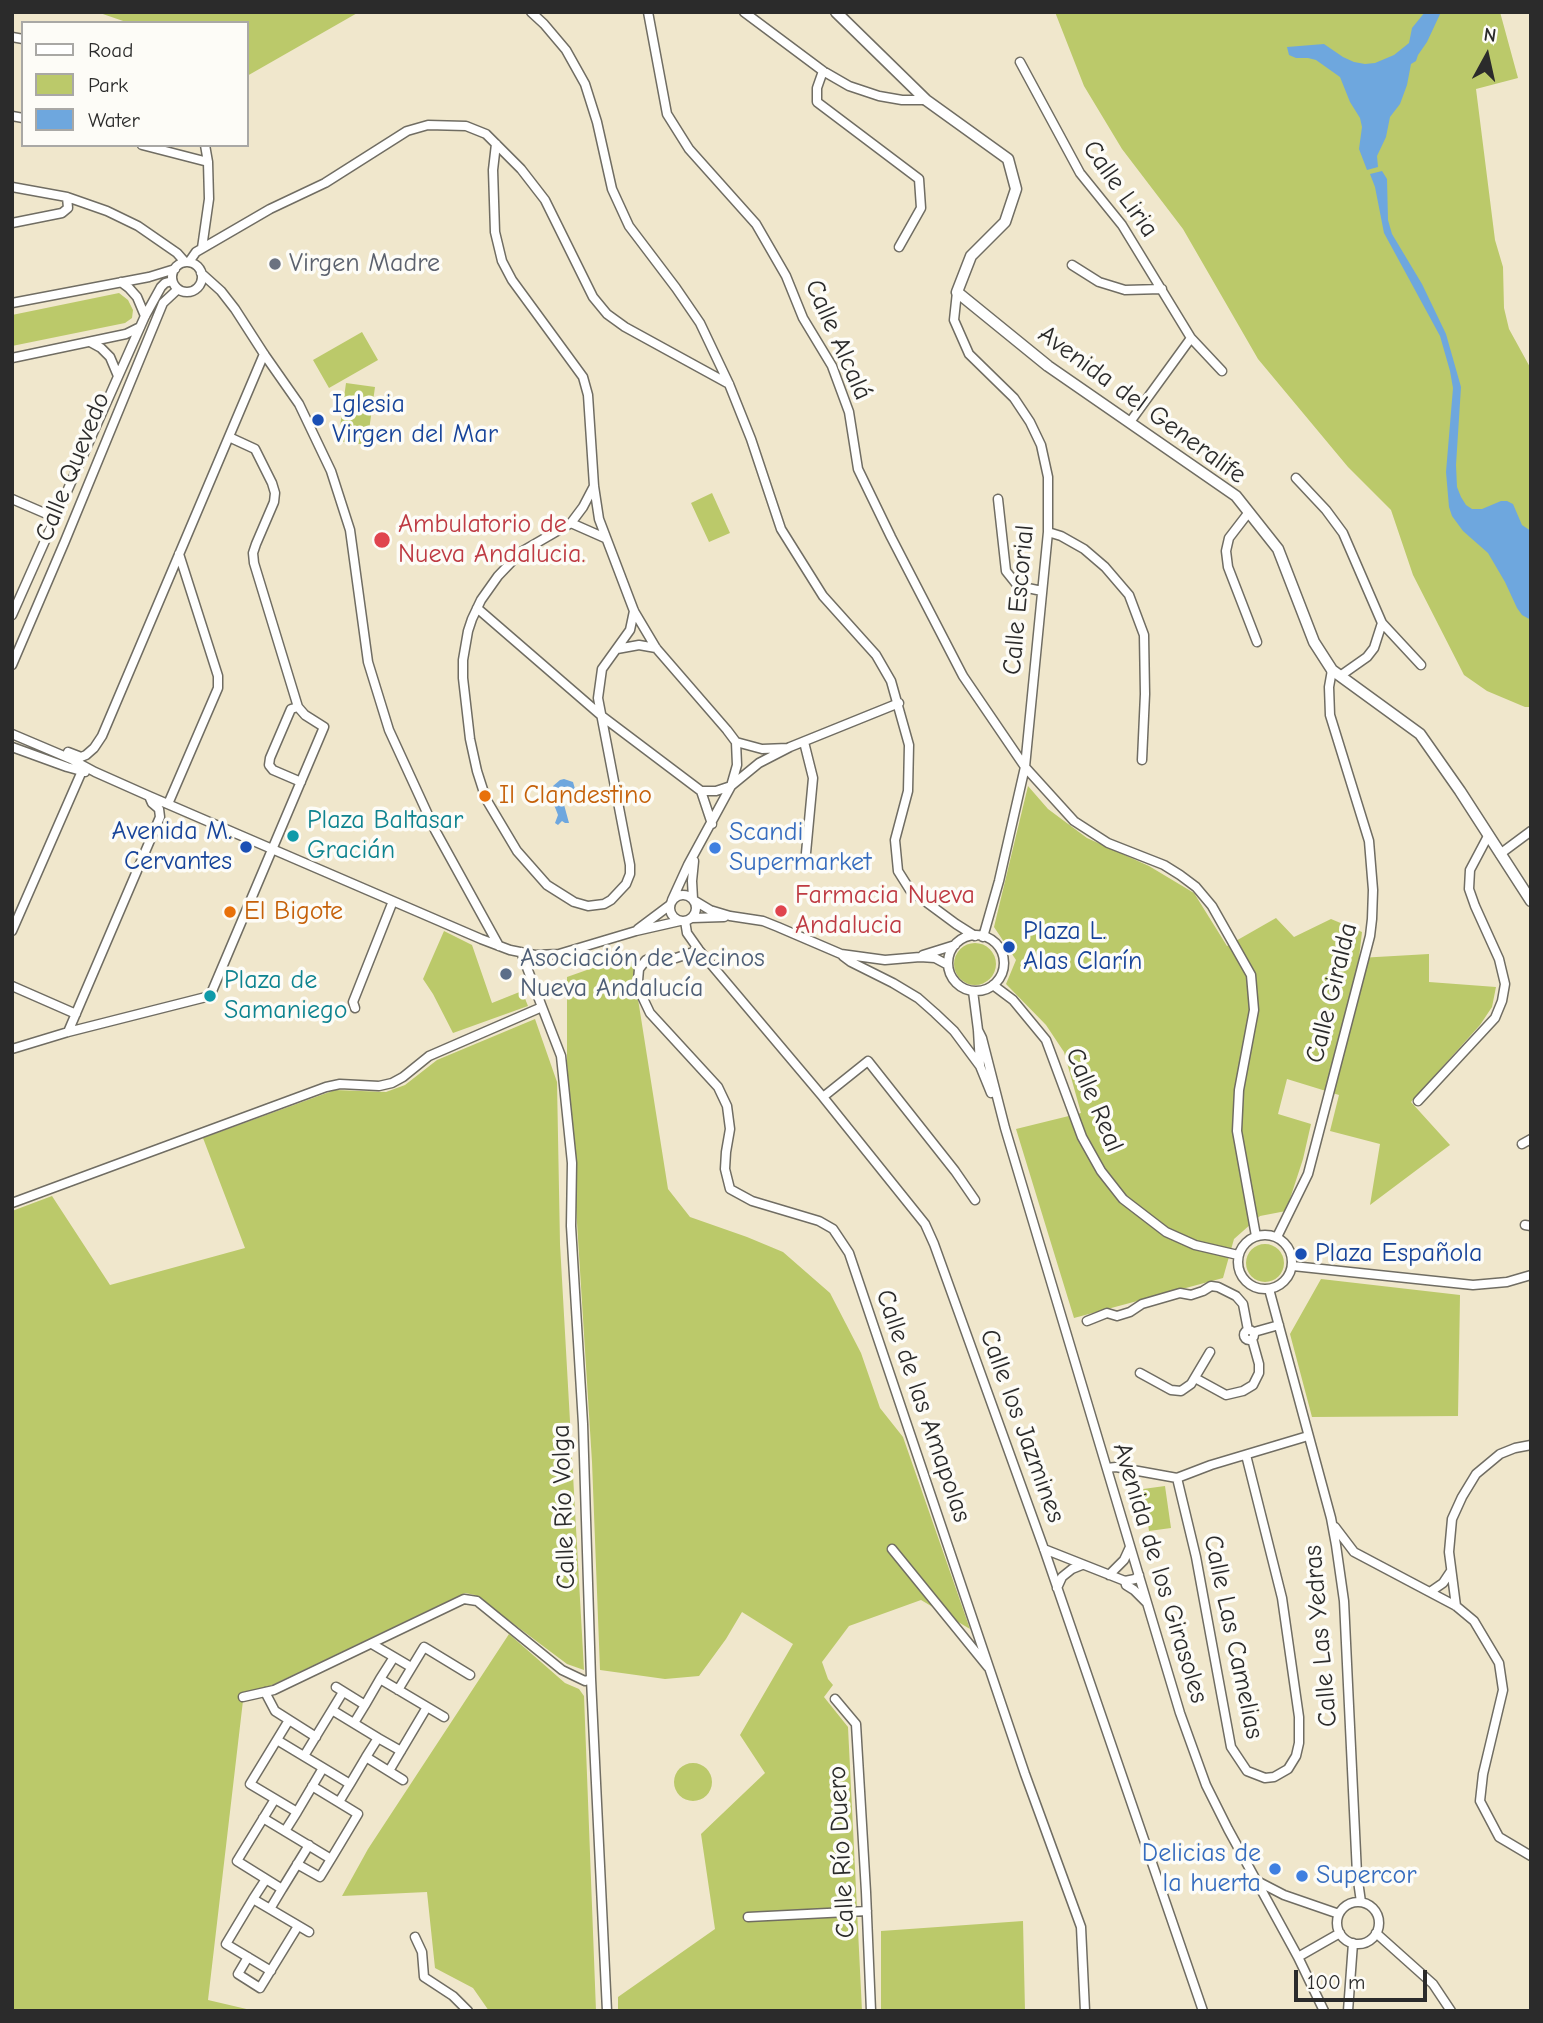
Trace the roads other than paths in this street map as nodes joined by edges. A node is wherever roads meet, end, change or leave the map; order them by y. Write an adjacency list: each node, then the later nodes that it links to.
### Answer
1 (531, 12): 36 (street)
2 (648, 12): 70 (street, Calle Alcalá)
3 (744, 12): 6 (street)
4 (836, 12): 7 (street)
5 (1020, 62): 24 (street, Calle Liria)
6 (823, 71): 7 (street); 15 (street)
7 (926, 100): 26 (street)
8 (496, 144): 16 (street); 36 (street); 40 (street)
9 (150, 147): 11 (street)
10 (205, 147): 11 (street)
11 (208, 162): 16 (street)
12 (12, 187): 13 (street)
13 (67, 197): 14 (street); 17 (street)
14 (12, 223)
15 (899, 247)
16 (202, 248): 17 (street)
17 (187, 262): 19 (street); 20 (street)
18 (1072, 265): 24 (street)
19 (201, 272): 22 (street); 25 (street)
20 (173, 276): 21 (street); 23 (street); 28 (street, Calle Quevedo)
21 (121, 282): 27 (street); 28 (street)
22 (197, 288): 23 (street); 25 (street)
23 (178, 289): 57 (street, Calle Quevedo)
24 (1162, 289): 30 (street, Calle Liria)
25 (221, 291): 32 (street)
26 (957, 292): 37 (street, Avenida del Generalife); 46 (street, Calle Escorial)
27 (12, 303)
28 (145, 316): 29 (street, Calle Quevedo)
29 (140, 327): 31 (street); 35 (street, Calle Quevedo)
30 (1191, 338): 34 (street, Calle Liria); 37 (street)
31 (90, 342): 33 (street); 35 (street)
32 (264, 354): 38 (street); 96 (street)
33 (12, 358)
34 (1222, 371)
35 (118, 376): 44 (street, Calle Quevedo)
36 (729, 384): 60 (street)
37 (1130, 422): 43 (street, Avenida del Generalife)
38 (229, 436): 48 (street); 61 (street)
39 (1296, 478): 53 (street)
40 (594, 486): 45 (street); 47 (street)
41 (12, 499): 44 (street)
42 (998, 499): 49 (street)
43 (1249, 512): 54 (street); 59 (street, Avenida del Generalife)
44 (56, 519): 52 (street, Calle Quevedo)
45 (571, 523): 47 (street); 50 (street)
46 (1048, 532): 49 (street, Calle Escorial); 69 (street)
47 (605, 538): 51 (street)
48 (179, 554): 64 (street); 77 (street)
49 (1042, 591): 70 (street, Calle Escorial)
50 (477, 608): 62 (street); 62 (street)
51 (634, 611): 55 (street); 56 (street)
52 (12, 615)
53 (1382, 623): 58 (street); 59 (street)
54 (1256, 642)
55 (656, 648): 56 (street); 65 (street)
56 (617, 649): 62 (street)
57 (12, 665)
58 (1421, 665)
59 (1336, 673): 80 (street, Avenida del Generalife); 120 (street, Calle Giralda)
60 (899, 704): 66 (street); 91 (street)
61 (298, 707): 73 (street); 73 (street)
62 (603, 717): 75 (street)
63 (12, 734): 64 (street)
64 (30, 742): 72 (street)
65 (736, 742): 68 (street); 74 (street)
66 (804, 742): 68 (street); 82 (street)
67 (12, 747): 71 (street)
68 (790, 747): 74 (street)
69 (1142, 760)
70 (1025, 767): 94 (street, Calle Escorial); 119 (street, Calle Alcalá)
71 (82, 771): 72 (street); 92 (street)
72 (95, 772): 76 (street)
73 (301, 782): 81 (street)
74 (731, 786): 75 (street); 78 (street)
75 (701, 791): 78 (street)
76 (149, 796): 77 (street); 107 (street)
77 (168, 804): 81 (street)
78 (712, 824): 84 (street)
79 (1531, 831): 83 (street)
80 (1488, 836): 83 (street, Avenida del Generalife); 113 (street)
81 (273, 850): 86 (street); 109 (street)
82 (806, 853)
83 (1500, 854): 87 (street, Avenida del Generalife)
84 (694, 858): 85 (street); 88 (street)
85 (694, 900): 88 (street); 89 (street); 90 (street)
86 (393, 901): 96 (street); 106 (street)
87 (1531, 901)
88 (671, 902): 90 (street); 93 (street)
89 (730, 916): 90 (street); 99 (street)
90 (686, 920): 93 (street); 97 (street, Calle los Jazmines)
91 (956, 925): 94 (street); 95 (street)
92 (12, 930)
93 (636, 931): 98 (street)
94 (979, 936): 95 (street); 102 (street)
95 (956, 944): 100 (street); 101 (street)
96 (499, 946): 98 (street)
97 (699, 950): 112 (street, Calle los Jazmines); 154 (street, Calle de las Amapolas)
98 (522, 952): 105 (street, Calle Río Volga)
99 (841, 954): 100 (street); 111 (street, Avenida de los Girasoles)
100 (920, 957): 101 (street)
101 (948, 965): 104 (street)
102 (993, 985): 104 (street); 121 (street, Calle Real)
103 (12, 986): 107 (street)
104 (973, 991): 108 (street, Avenida de los Girasoles)
105 (542, 1007): 118 (street); 157 (street, Calle Río Volga)
106 (355, 1008)
107 (76, 1014): 109 (street)
108 (978, 1030): 111 (street, Avenida de los Girasoles); 114 (street, Avenida de los Girasoles)
109 (68, 1032): 110 (street)
110 (12, 1049)
111 (980, 1066): 114 (street, Avenida de los Girasoles)
112 (823, 1097): 117 (street); 139 (street, Calle los Jazmines)
113 (1418, 1101)
114 (1005, 1128): 134 (street, Avenida de los Girasoles)
115 (1531, 1139): 116 (street)
116 (1522, 1144)
117 (975, 1199)
118 (12, 1203)
119 (1256, 1236): 120 (street); 121 (street)
120 (1277, 1237): 122 (street)
121 (1238, 1255): 124 (street)
122 (1293, 1266): 123 (street); 124 (street)
123 (1531, 1275)
124 (1269, 1289): 126 (street, Calle Las Yedras)
125 (1087, 1321): 127 (street)
126 (1279, 1325): 127 (street); 131 (street, Calle Las Yedras)
127 (1251, 1334): 130 (street)
128 (1210, 1352): 130 (street)
129 (1140, 1373): 130 (street)
130 (1195, 1378)
131 (1308, 1436): 133 (street); 136 (street, Calle Las Yedras)
132 (1531, 1445): 142 (street)
133 (1246, 1455): 135 (street); 135 (street, Calle Las Camelias)
134 (1107, 1468): 135 (street); 137 (street, Avenida de los Girasoles)
135 (1177, 1478)
136 (1332, 1523): 140 (street); 145 (street, Calle Las Yedras)
137 (1131, 1547): 143 (street); 144 (street, Avenida de los Girasoles)
138 (892, 1549): 154 (street)
139 (1044, 1549): 141 (street); 147 (street, Calle los Jazmines)
140 (1354, 1552): 145 (street); 148 (street)
141 (1082, 1565): 143 (street); 147 (street)
142 (1451, 1571): 148 (street); 150 (street)
143 (1113, 1572): 144 (street); 146 (street)
144 (1138, 1572): 146 (street); 149 (street, Avenida de los Girasoles)
145 (1340, 1572): 192 (street, Calle Las Yedras)
146 (1125, 1581): 149 (street)
147 (1057, 1588): 210 (street, Calle los Jazmines)
148 (1430, 1592): 150 (street)
149 (1149, 1605): 189 (street, Avenida de los Girasoles)
150 (1457, 1606): 185 (street)
151 (372, 1644): 152 (street); 157 (street); 159 (street)
152 (394, 1657): 153 (street); 156 (street)
153 (411, 1667): 155 (street); 158 (street)
154 (992, 1672): 209 (street, Calle de las Amapolas)
155 (470, 1675)
156 (380, 1679): 158 (street); 162 (street)
157 (591, 1679): 207 (street, Calle Río Volga)
158 (398, 1690): 163 (street)
159 (265, 1692): 160 (street); 166 (street)
160 (243, 1697)
161 (835, 1699): 194 (street, Calle Río Duero)
162 (365, 1705): 164 (street); 167 (street)
163 (427, 1707): 165 (street); 171 (street)
164 (332, 1710): 167 (street); 168 (street)
165 (444, 1717)
166 (289, 1720): 168 (street); 170 (street)
167 (354, 1723): 169 (street)
168 (316, 1737): 172 (street)
169 (378, 1738): 171 (street); 173 (street)
170 (277, 1740): 172 (street); 179 (street)
171 (401, 1751): 175 (street)
172 (304, 1756): 174 (street)
173 (366, 1758): 175 (street); 177 (street)
174 (323, 1768): 177 (street); 178 (street)
175 (389, 1771): 176 (street)
176 (403, 1780)
177 (350, 1784): 180 (street)
178 (312, 1786): 180 (street); 181 (street)
179 (275, 1799): 181 (street); 182 (street)
180 (339, 1802): 186 (street)
181 (297, 1812): 183 (street)
182 (263, 1818): 183 (street); 188 (street)
183 (285, 1831): 184 (street)
184 (309, 1845): 186 (street); 187 (street)
185 (1531, 1856)
186 (331, 1859): 187 (street)
187 (297, 1864): 190 (street)
188 (266, 1879): 190 (street); 191 (street)
189 (1255, 1880): 195 (street); 204 (street, Avenida de los Girasoles)
190 (282, 1889): 193 (street)
191 (253, 1899): 193 (street); 203 (street)
192 (1361, 1902): 195 (street); 200 (street)
193 (270, 1909): 197 (street)
194 (867, 1911): 196 (street); 208 (street, Calle Río Duero)
195 (1339, 1914): 199 (street)
196 (748, 1916)
197 (298, 1926): 198 (street); 205 (street)
198 (309, 1933)
199 (1340, 1933): 202 (street); 204 (street)
200 (1376, 1934): 202 (street); 213 (street)
201 (415, 1937): 206 (street)
202 (1353, 1943): 212 (street)
203 (248, 1957): 205 (street); 205 (street)
204 (1298, 1957): 211 (street, Avenida de los Girasoles)
205 (271, 1970)
206 (468, 2011)
207 (607, 2011)
208 (871, 2011)
209 (1085, 2011)
210 (1203, 2011)
211 (1324, 2011)
212 (1348, 2011)
213 (1451, 2011)

